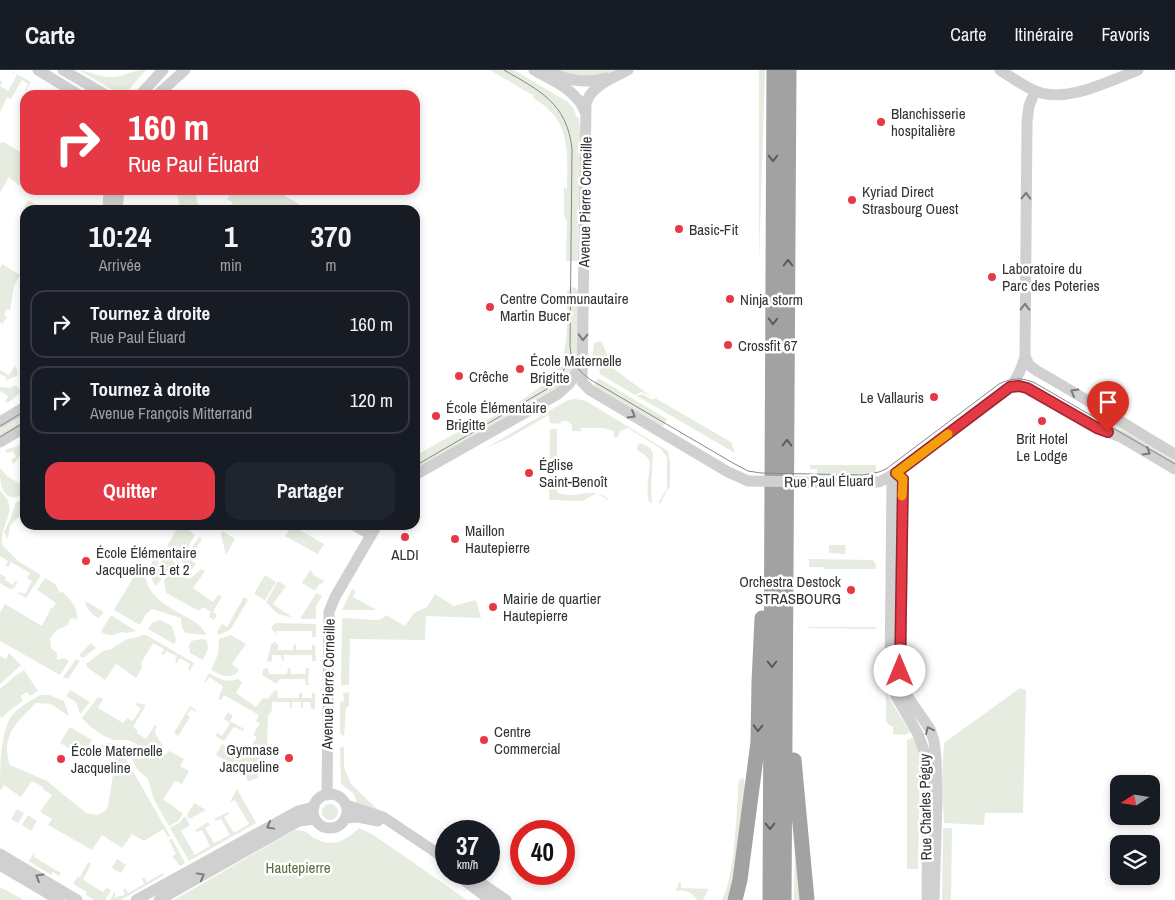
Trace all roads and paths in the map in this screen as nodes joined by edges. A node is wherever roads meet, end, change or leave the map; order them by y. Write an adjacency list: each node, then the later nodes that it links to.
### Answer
1 (38, 70): 12 (street)
2 (63, 70): 13 (street)
3 (163, 70): 14 (street)
4 (185, 70): 15 (street)
5 (534, 70): 17 (street)
6 (547, 70): 11 (street)
7 (774, 70): 31 (highway, one-way to 31)
8 (789, 70): 31 (highway, one-way to 8)
9 (1000, 70): 16 (street)
10 (1138, 70): 16 (street)
11 (624, 72): 17 (street, Avenue Pierre Corneille)
12 (71, 90)
13 (97, 90)
14 (145, 90)
15 (163, 90)
16 (1035, 91): 18 (street, Rue Paul Éluard, one-way to 16)
17 (586, 112): 19 (street, Avenue Pierre Corneille, one-way to 19)
18 (1025, 356): 21 (street, Rue Paul Éluard); 27 (street, one-way to 18)
19 (583, 357): 20 (street, Avenue Pierre Corneille); 22 (street, Avenue Pierre Corneille)
20 (586, 387): 22 (street, Avenue Pierre Corneille); 30 (street, Rue Paul Éluard, one-way to 30, bridge)
21 (1010, 387): 28 (street, one-way to 28); 30 (street, Rue Paul Éluard)
22 (558, 394): 29 (street, Avenue Pierre Corneille)
23 (20, 410): 24 (street)
24 (0, 422)
25 (20, 430): 26 (street)
26 (0, 442)
27 (1175, 454)
28 (1175, 469)
29 (420, 472)
30 (896, 473): 56 (street, Rue Charles Péguy); 57 (street, Rue Charles Péguy, one-way to 30)
31 (780, 492): 52 (highway, one-way to 52); 53 (highway, one-way to 53); 54 (highway); 55 (highway)
32 (362, 530): 34 (street)
33 (374, 530): 34 (street, Avenue Pierre Corneille)
34 (371, 536): 35 (street, Avenue Pierre Corneille)
35 (327, 795): 36 (street); 37 (street)
36 (346, 805): 38 (street); 40 (street)
37 (314, 807): 39 (street); 48 (street, one-way to 48)
38 (346, 818): 39 (street); 42 (street)
39 (315, 819): 49 (street, one-way to 39)
40 (435, 851)
41 (0, 854): 47 (street, one-way to 41)
42 (435, 860)
43 (0, 865): 46 (street)
44 (472, 885): 50 (street)
45 (484, 885): 51 (street)
46 (59, 900)
47 (78, 900)
48 (136, 900)
49 (159, 900)
50 (490, 900)
51 (506, 900)
52 (735, 900)
53 (770, 900)
54 (784, 900)
55 (807, 900)
56 (927, 900)
57 (934, 900)

